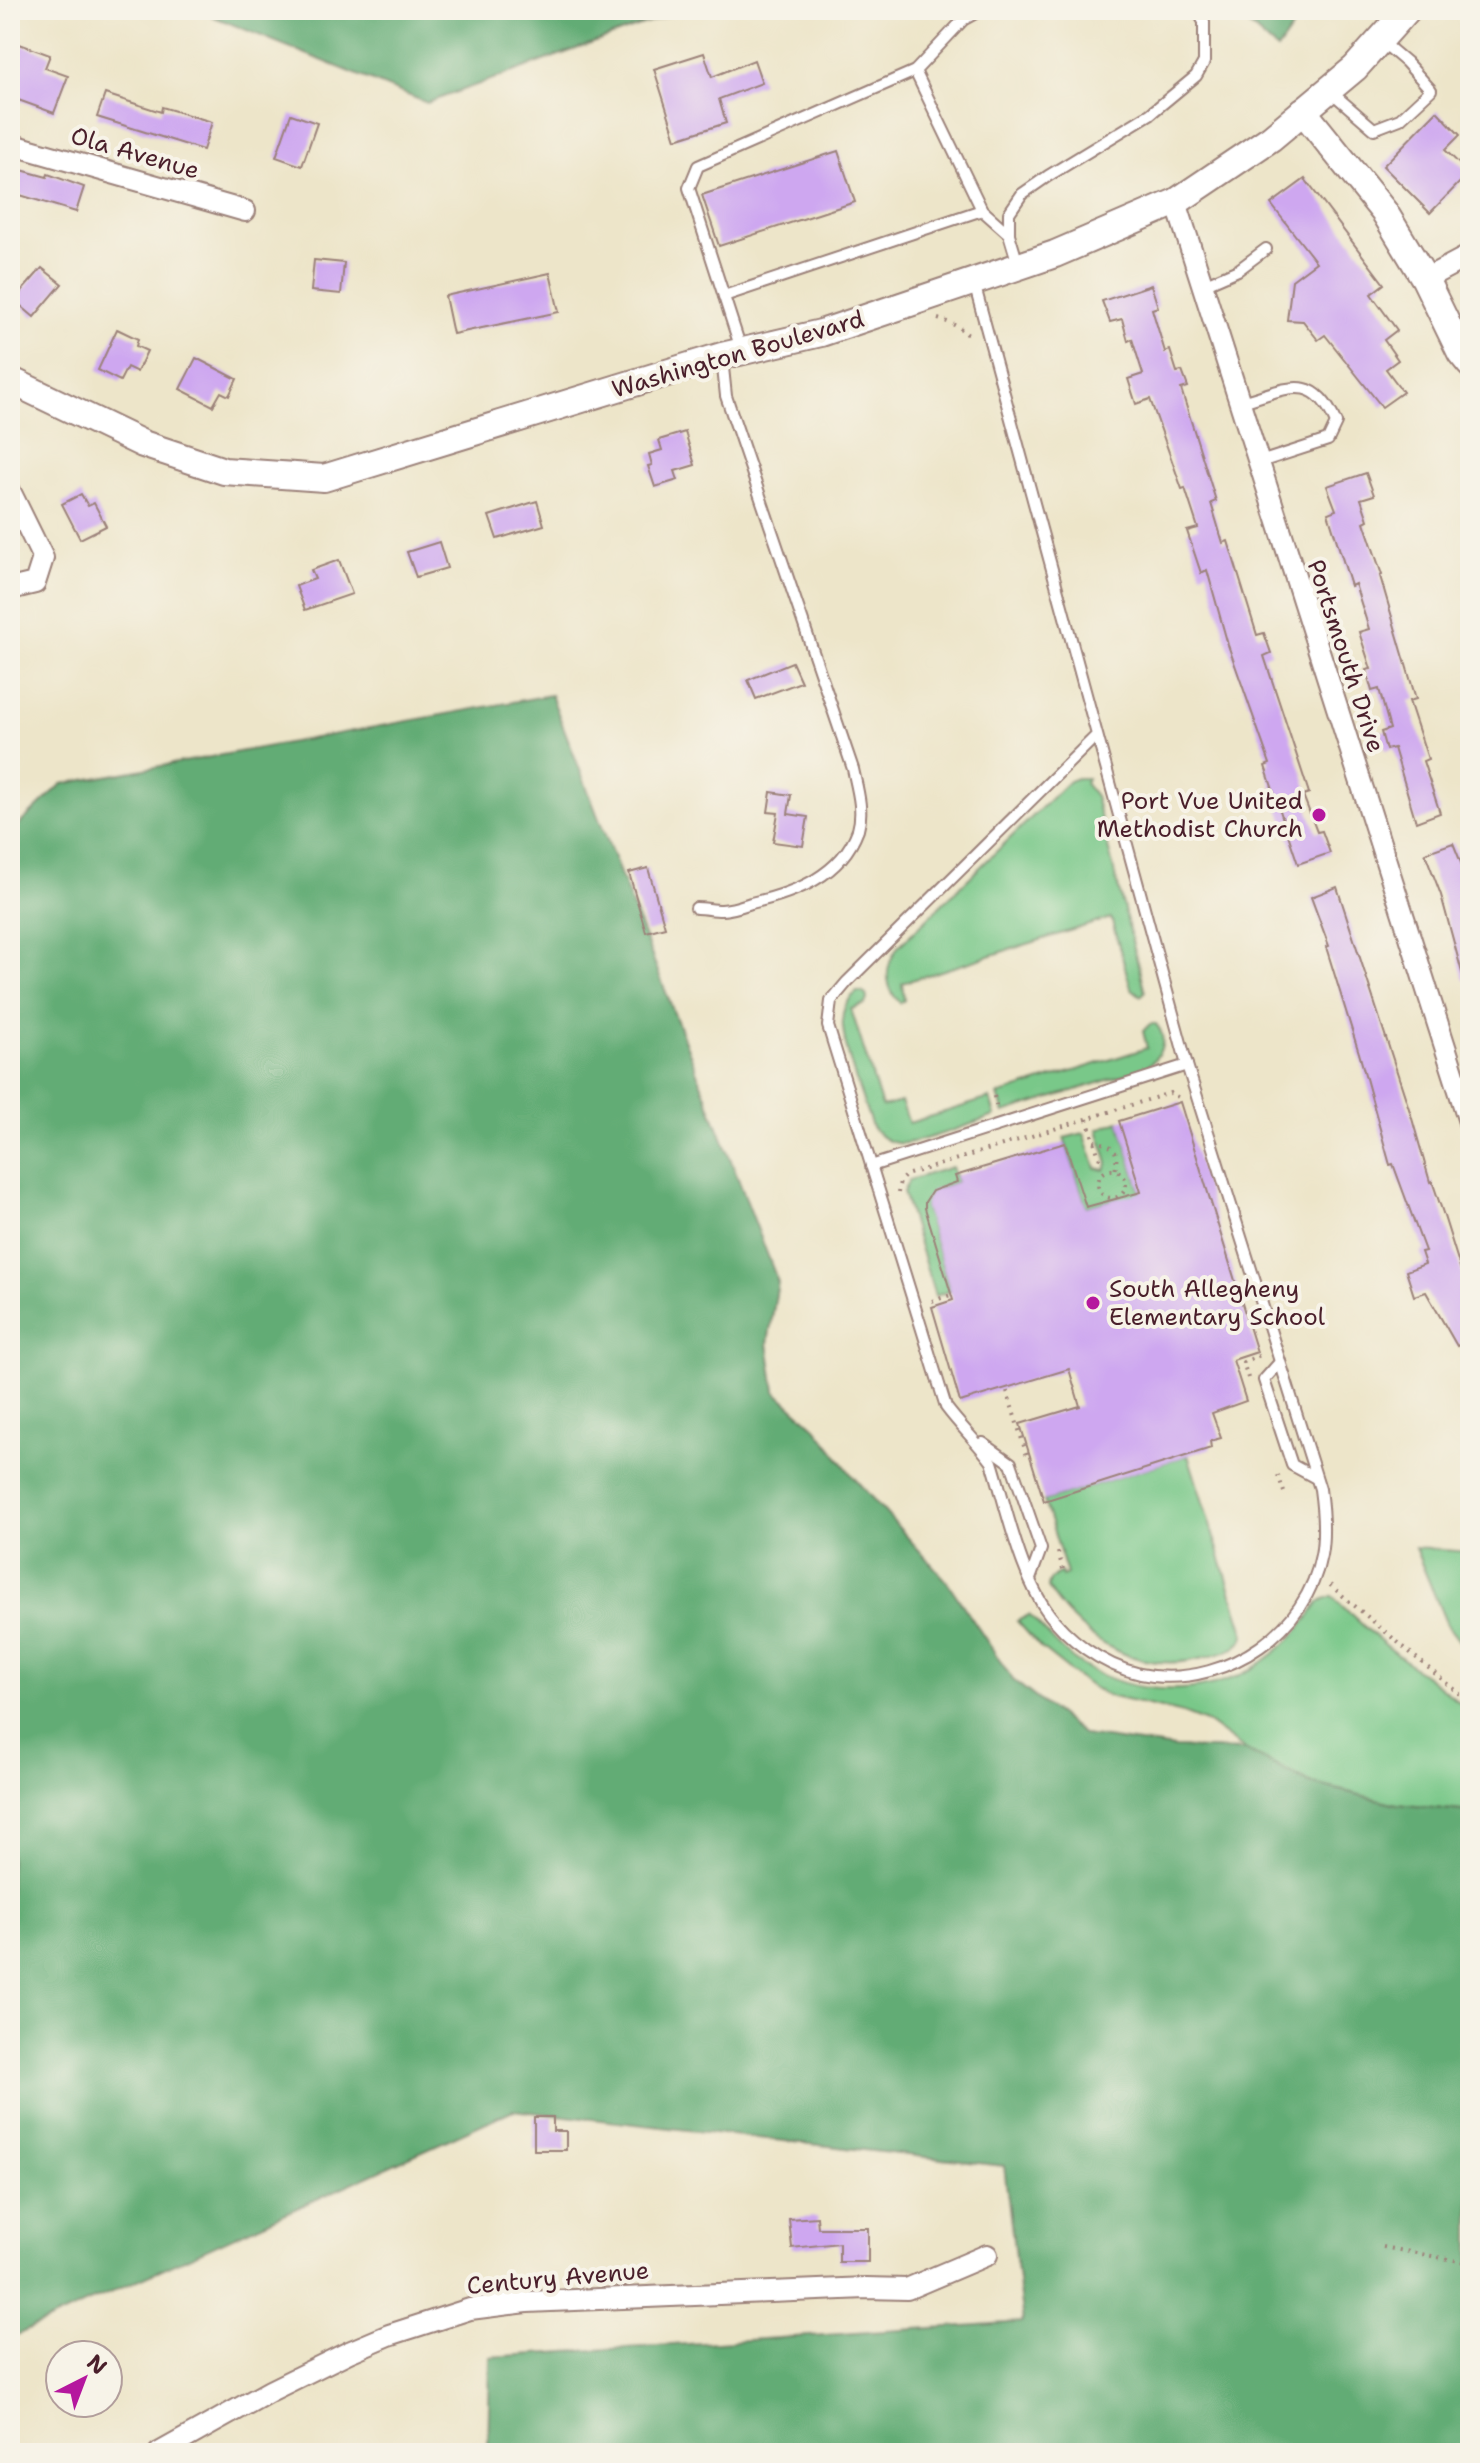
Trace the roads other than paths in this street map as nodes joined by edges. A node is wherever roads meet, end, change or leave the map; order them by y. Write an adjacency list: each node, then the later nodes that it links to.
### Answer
1 (981, 10): 5 (lane)
2 (1197, 10): 12 (lane)
3 (1407, 10): 4 (street, Washington Boulevard)
4 (1380, 40): 6 (street, Washington Boulevard); 6 (lane)
5 (915, 71): 10 (lane); 19 (lane)
6 (1328, 90): 7 (street, Washington Boulevard)
7 (1303, 111): 9 (street, Washington Boulevard); 16 (street)
8 (10, 144): 11 (street, Ola Avenue)
9 (1176, 202): 15 (street, Washington Boulevard); 18 (street, Portsmouth Drive)
10 (982, 210): 12 (lane); 19 (lane)
11 (245, 211)
12 (1009, 234): 15 (lane)
13 (1266, 249): 18 (lane)
14 (1470, 255): 16 (street)
15 (1018, 266): 17 (street, Washington Boulevard)
16 (1425, 279): 21 (street)
17 (973, 282): 20 (street, Washington Boulevard); 27 (lane)
18 (1201, 286): 23 (street, Portsmouth Drive)
19 (724, 296): 20 (lane)
20 (732, 353): 22 (street, Washington Boulevard); 28 (lane)
21 (1470, 364)
22 (10, 380)
23 (1238, 403): 24 (street, Portsmouth Drive); 24 (lane)
24 (1257, 463): 30 (street, Portsmouth Drive)
25 (10, 491): 26 (street)
26 (10, 589)
27 (1097, 735): 29 (lane); 31 (lane)
28 (696, 908)
29 (1187, 1065): 31 (lane); 32 (lane)
30 (1470, 1125)
31 (871, 1166): 33 (lane)
32 (1280, 1362): 34 (lane); 34 (lane)
33 (963, 1430): 35 (lane); 35 (lane)
34 (1316, 1478): 35 (lane)
35 (1030, 1579)
36 (987, 2255): 37 (street, Century Avenue)
37 (159, 2453)

